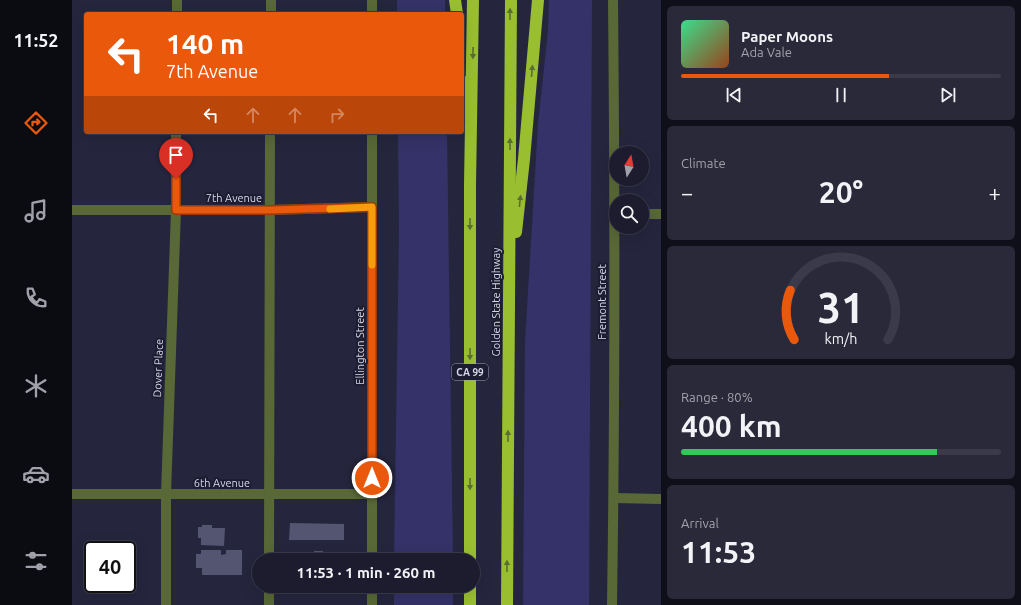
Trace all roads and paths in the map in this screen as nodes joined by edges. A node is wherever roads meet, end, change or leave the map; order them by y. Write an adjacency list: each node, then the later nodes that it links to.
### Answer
1 (177, 0): 9 (street)
2 (271, 0): 10 (street)
3 (372, 0): 11 (street)
4 (456, 0): 12 (highway)
5 (473, 0): 17 (highway, CA 99, one-way to 17)
6 (511, 0): 26 (highway, Golden State Highway, one-way to 6)
7 (538, 0): 26 (highway, one-way to 7)
8 (613, 0): 18 (street, Fremont Street)
9 (177, 12)
10 (271, 12)
11 (372, 12)
12 (457, 12)
13 (464, 107): 17 (highway)
14 (176, 134): 21 (street, Dover Place)
15 (270, 134): 22 (street)
16 (372, 134): 19 (street, Ellington Street)
17 (470, 185): 35 (highway, CA 99, one-way to 35)
18 (615, 194)
19 (372, 207): 22 (street, 7th Avenue); 29 (street, Ellington Street)
20 (72, 210): 21 (street, 7th Avenue)
21 (176, 210): 22 (street, 7th Avenue); 28 (street, Dover Place)
22 (270, 210): 30 (street)
23 (649, 214): 24 (street)
24 (661, 214)
25 (615, 234): 31 (street, Fremont Street)
26 (509, 295): 43 (highway, Golden State Highway, one-way to 26)
27 (72, 494): 28 (street, 6th Avenue)
28 (166, 494): 30 (street, 6th Avenue); 39 (street, Dover Place)
29 (373, 494): 30 (street, 6th Avenue); 34 (street, Ellington Street)
30 (269, 495): 33 (street)
31 (614, 498): 32 (street); 44 (street, Fremont Street)
32 (661, 499)
33 (269, 553)
34 (372, 553)
35 (470, 553)
36 (269, 593): 40 (street)
37 (372, 593): 41 (street)
38 (470, 593): 42 (highway)
39 (166, 605)
40 (269, 605)
41 (372, 605)
42 (470, 605)
43 (507, 605)
44 (612, 605)

